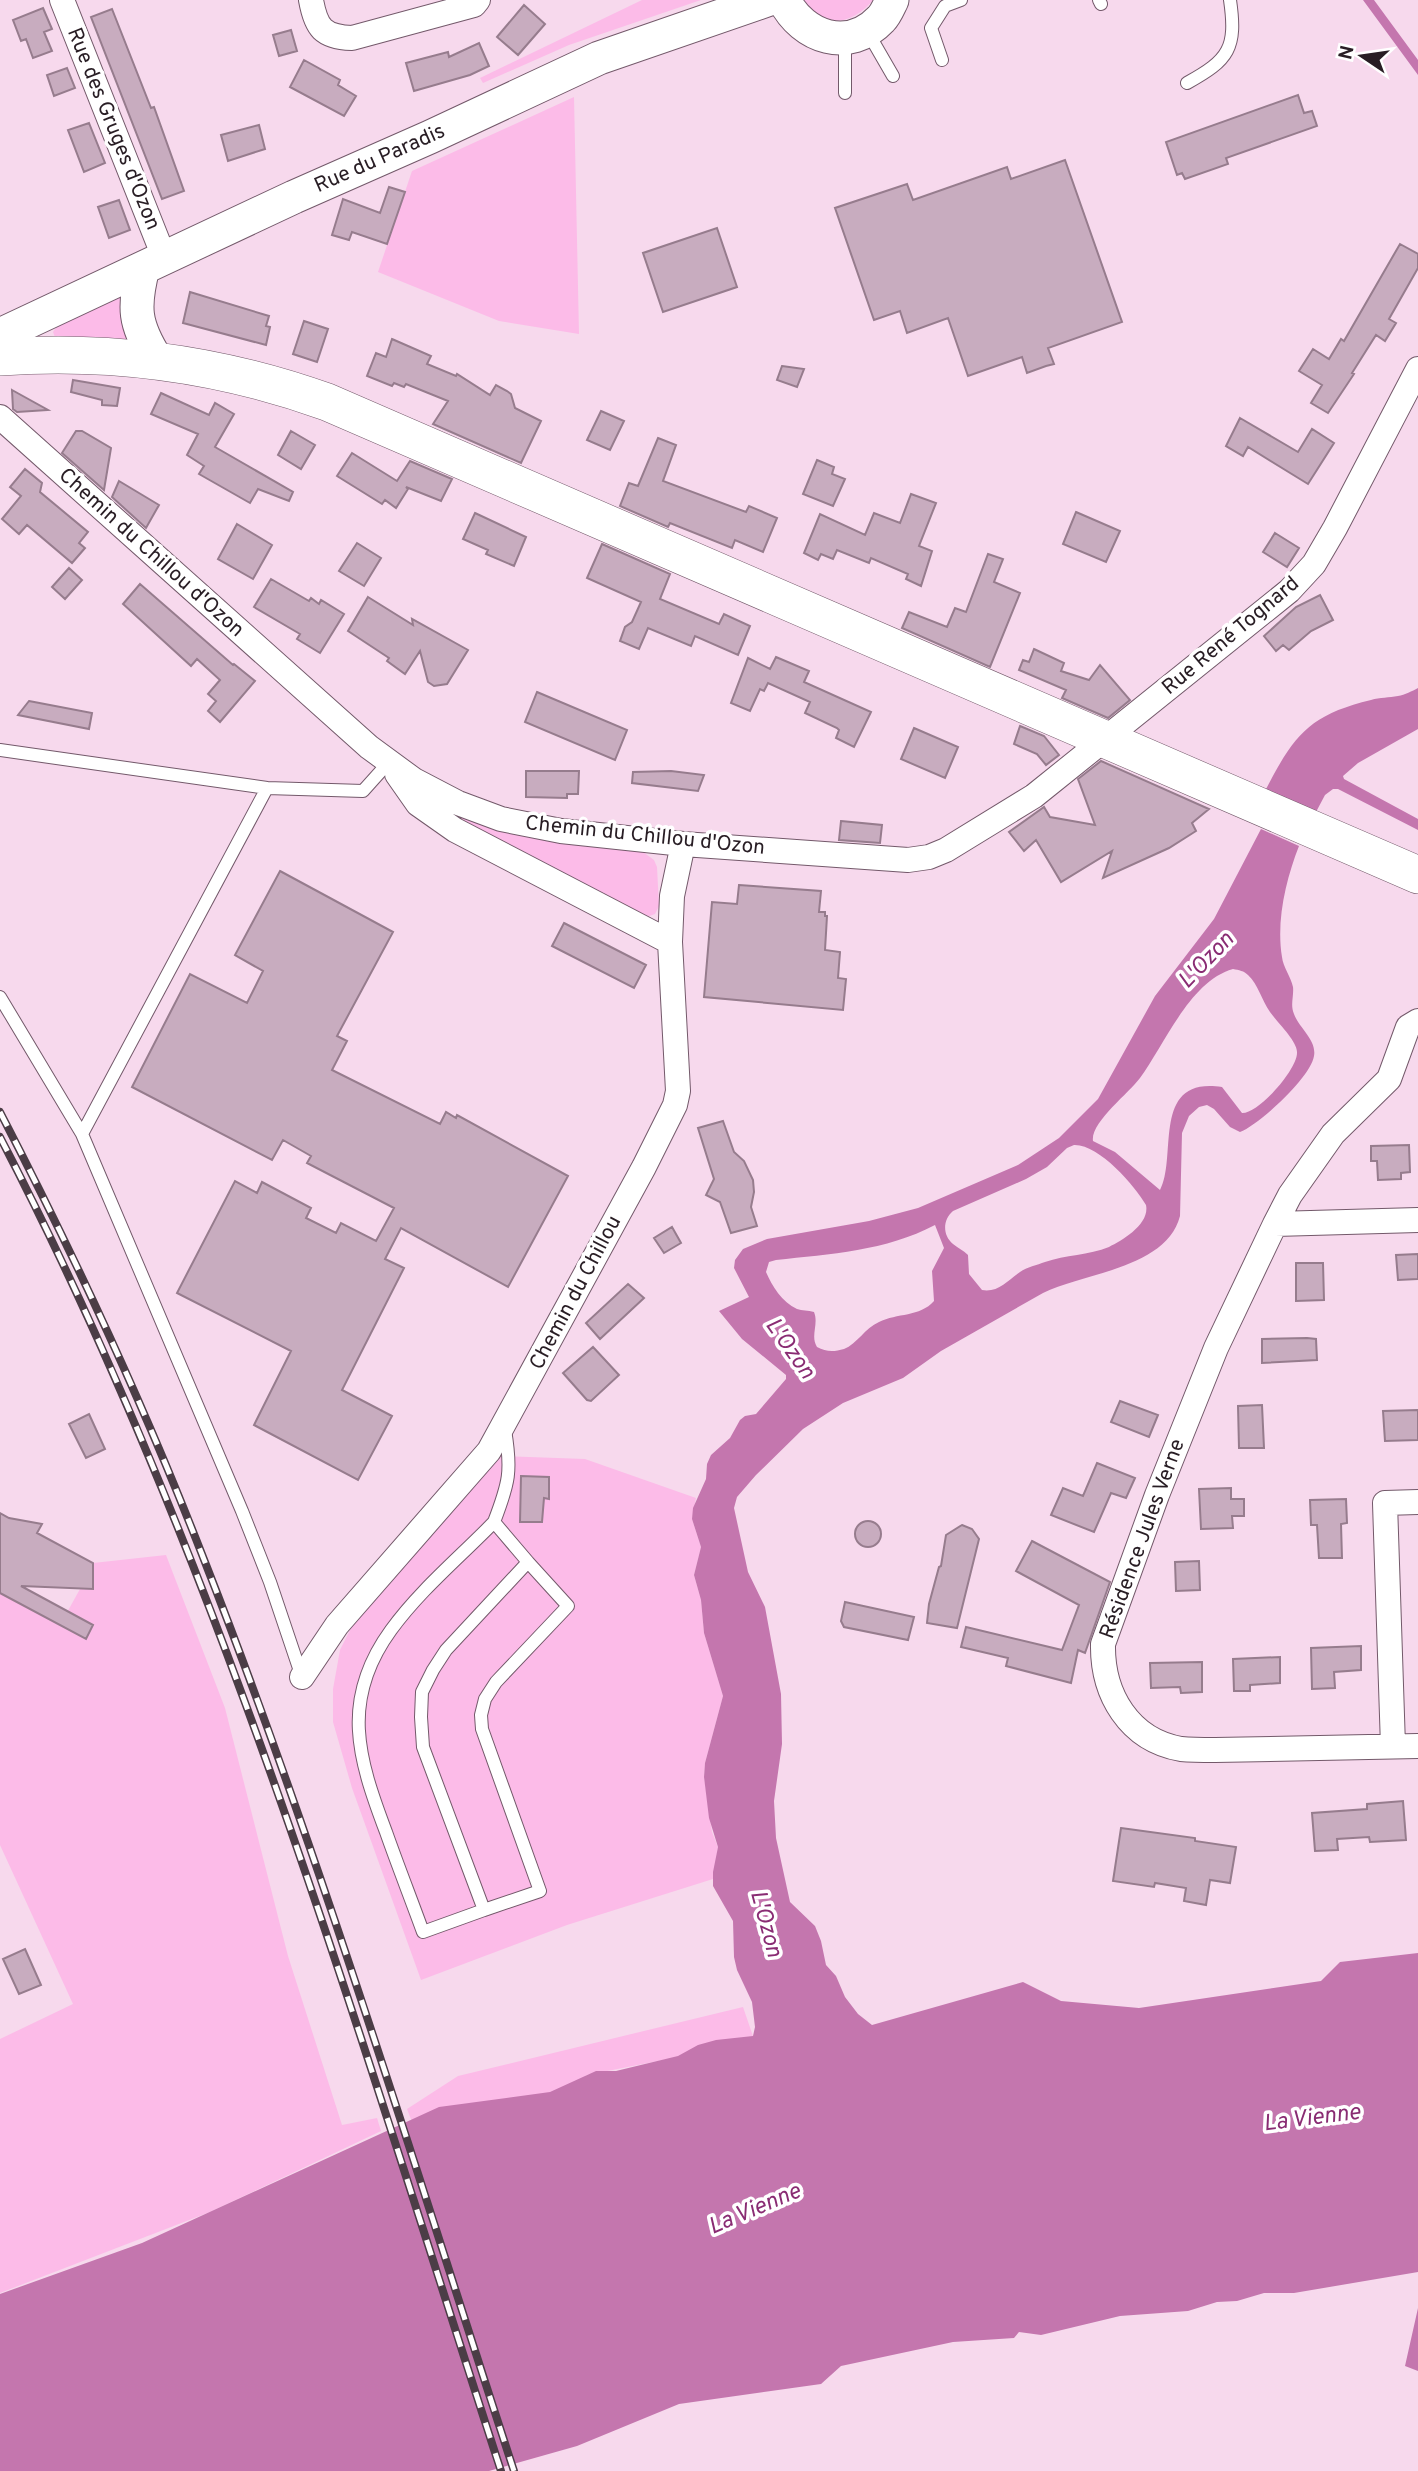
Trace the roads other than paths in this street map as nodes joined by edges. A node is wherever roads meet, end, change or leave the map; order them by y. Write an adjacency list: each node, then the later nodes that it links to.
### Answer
1 (62, 0): 14 (street, Rue des Gruges d'Ozon)
2 (311, 0): 3 (street)
3 (478, 0)
4 (767, 0): 14 (street, Rue du Paradis)
5 (784, 0): 9 (street)
6 (892, 0): 9 (street)
7 (961, 0): 10 (lane)
8 (1230, 0): 12 (lane)
9 (856, 34): 11 (lane); 13 (lane)
10 (942, 60)
11 (893, 76)
12 (1187, 83)
13 (845, 93)
14 (153, 262): 15 (street, Rue du Paradis); 17 (street)
15 (0, 335)
16 (0, 357): 17 (main road)
17 (156, 359): 20 (main road)
18 (1418, 369): 20 (street, Rue René Tognard)
19 (0, 417): 22 (street, Chemin du Chillou d'Ozon)
20 (1105, 740): 24 (street, Chemin du Chillou d'Ozon); 25 (main road)
21 (0, 750): 23 (lane)
22 (389, 762): 23 (lane); 24 (street, Chemin du Chillou d'Ozon); 26 (street)
23 (267, 788): 29 (lane)
24 (683, 844): 26 (street, Chemin du Chillou)
25 (1418, 876)
26 (670, 942): 32 (street, Chemin du Chillou)
27 (0, 997): 29 (lane)
28 (1418, 1021): 31 (street, Résidence Jules Verne)
29 (82, 1134): 36 (lane)
30 (1418, 1220): 31 (street)
31 (1275, 1224): 37 (street, Résidence Jules Verne)
32 (504, 1426): 34 (lane); 36 (street, Chemin du Chillou)
33 (1418, 1502): 37 (street)
34 (494, 1522): 35 (lane); 39 (lane)
35 (527, 1562): 39 (lane); 39 (lane)
36 (302, 1677)
37 (1393, 1746): 38 (street, Résidence Jules Verne)
38 (1418, 1746)
39 (484, 1910)

